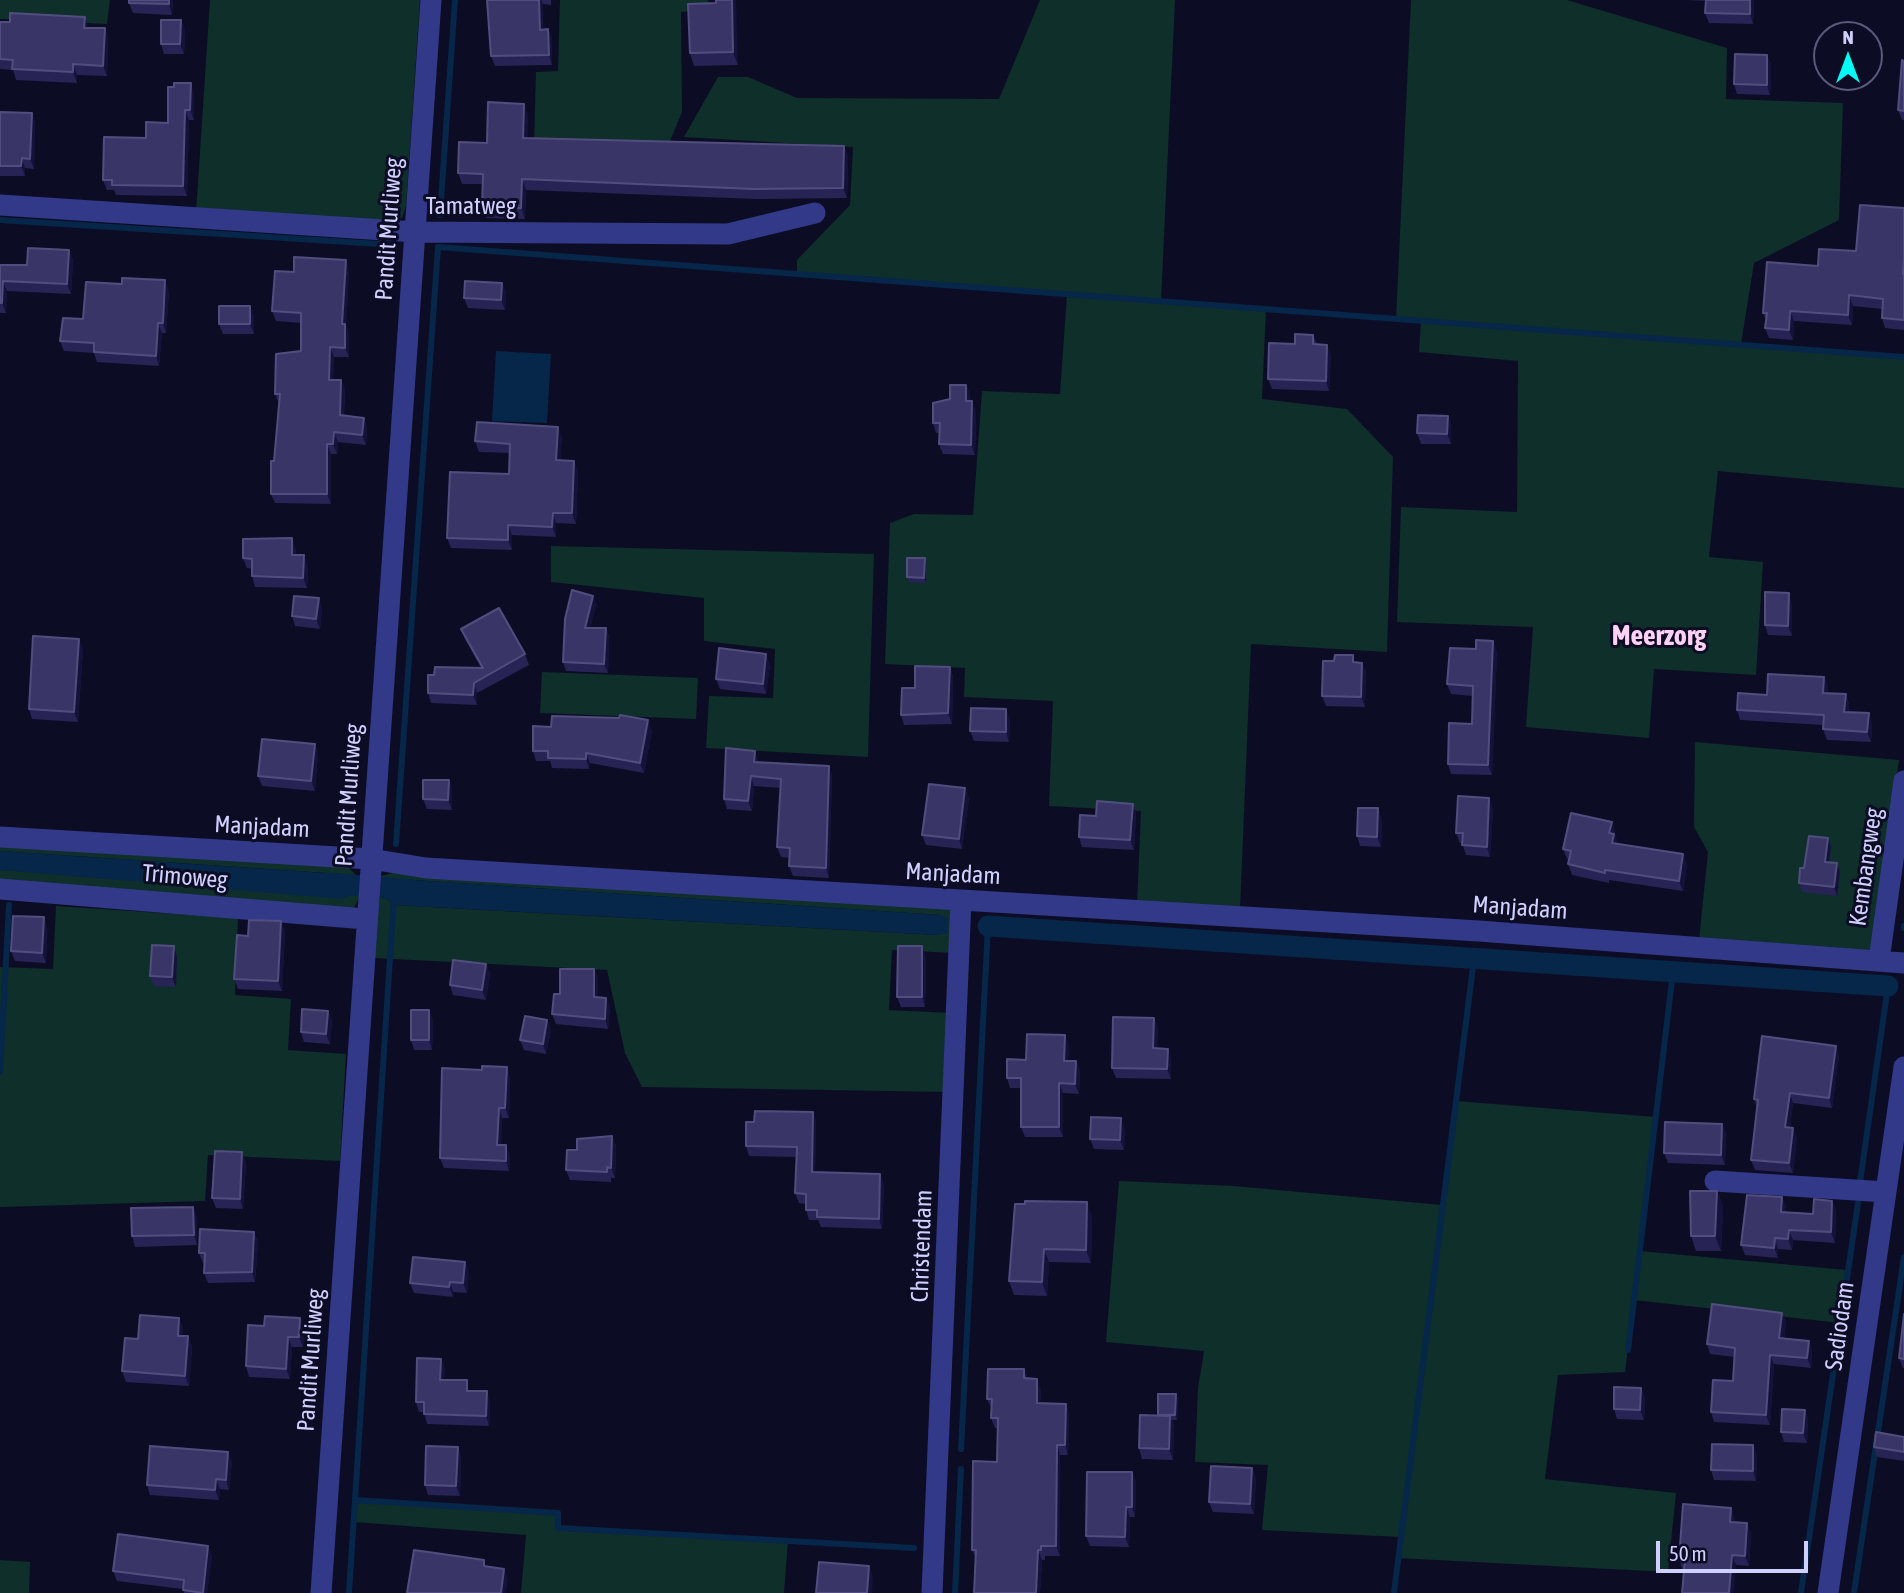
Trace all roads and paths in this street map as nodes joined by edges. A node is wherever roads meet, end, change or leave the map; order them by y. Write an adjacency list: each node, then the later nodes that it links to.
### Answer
1 (431, 0): 4 (street, Pandit Murliweg)
2 (0, 205): 4 (street, Tamatweg)
3 (815, 214): 4 (street, Tamatweg)
4 (415, 232): 7 (street, Pandit Murliweg)
5 (1904, 781): 11 (street, Kembangweg)
6 (0, 837): 7 (street, Manjadam)
7 (370, 865): 9 (street, Manjadam); 10 (street, Pandit Murliweg)
8 (0, 889): 10 (street, Trimoweg)
9 (961, 900): 11 (street, Manjadam); 17 (street, Christendam)
10 (366, 915): 16 (street, Pandit Murliweg)
11 (1879, 960): 12 (street, Manjadam)
12 (1904, 963)
13 (1904, 1067): 15 (street, Sadiodam)
14 (1715, 1181): 15 (street)
15 (1886, 1192): 18 (street, Sadiodam)
16 (321, 1593)
17 (932, 1593)
18 (1828, 1593)

